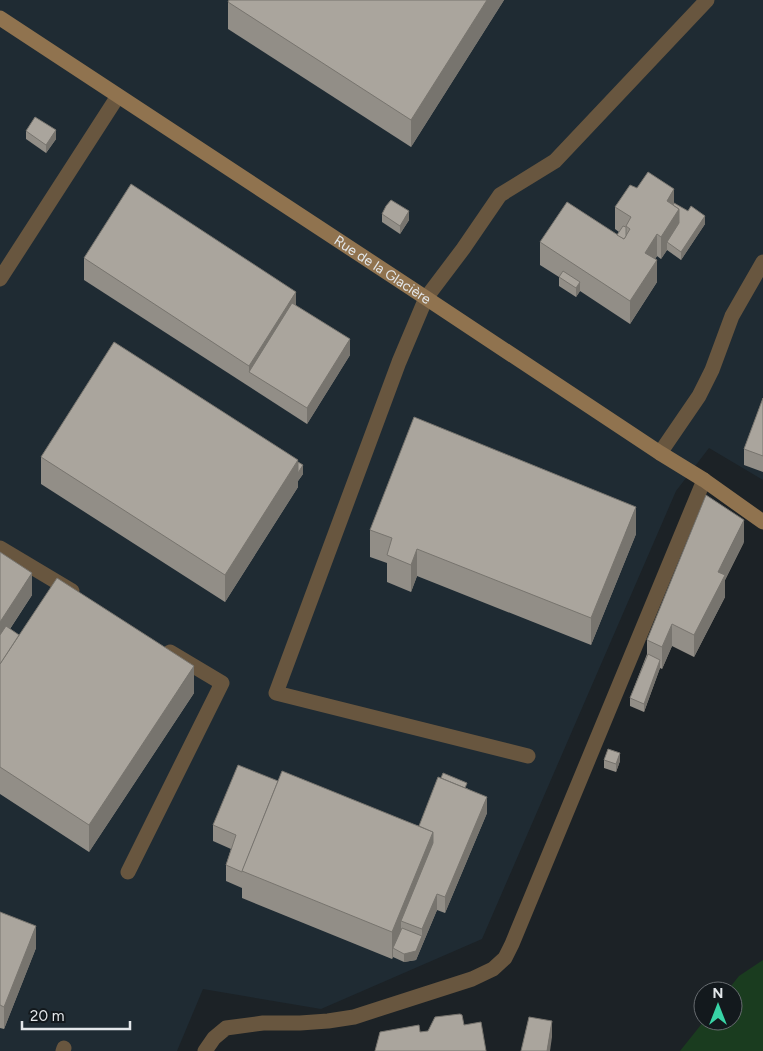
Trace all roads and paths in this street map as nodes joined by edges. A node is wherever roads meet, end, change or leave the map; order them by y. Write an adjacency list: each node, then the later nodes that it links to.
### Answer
1 (708, 0): 6 (street)
2 (0, 18): 3 (street, Rue de la Glacière)
3 (118, 96): 5 (street); 6 (street, Rue de la Glacière)
4 (763, 262): 7 (street)
5 (0, 279)
6 (426, 298): 7 (street, Rue de la Glacière); 13 (street)
7 (660, 453): 8 (street, Rue de la Glacière)
8 (704, 480): 9 (street, Rue de la Glacière); 15 (street)
9 (763, 522)
10 (0, 548): 11 (street)
11 (85, 600)
12 (162, 646): 14 (street)
13 (528, 756)
14 (128, 872)
15 (205, 1051)

